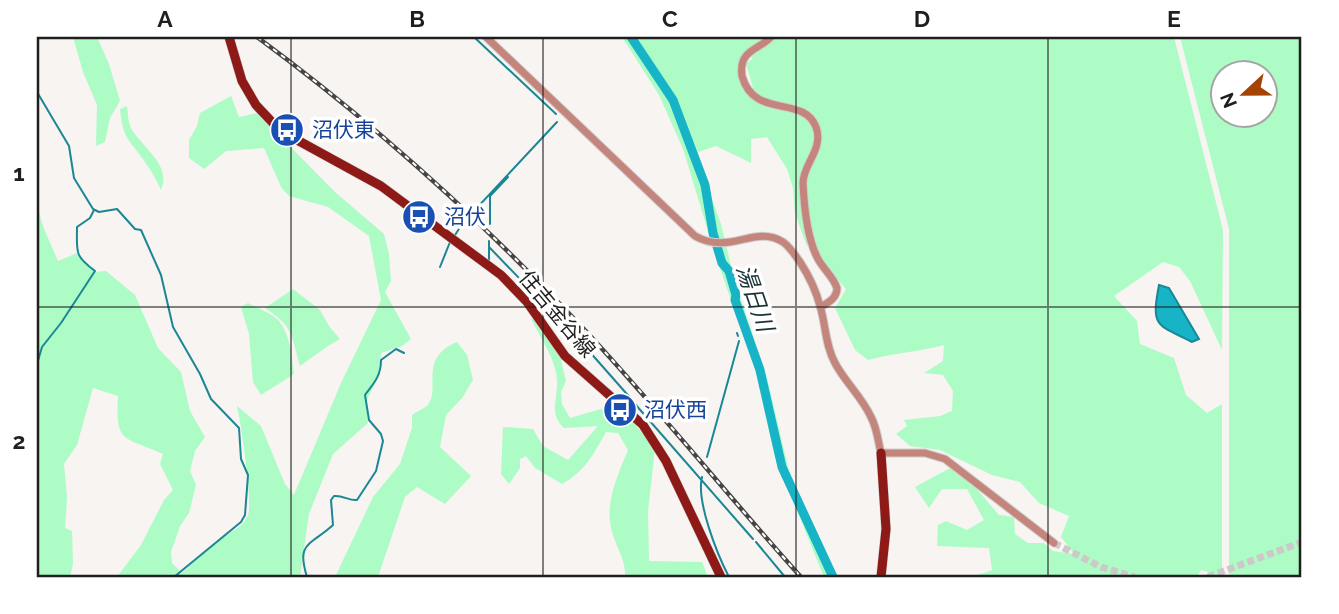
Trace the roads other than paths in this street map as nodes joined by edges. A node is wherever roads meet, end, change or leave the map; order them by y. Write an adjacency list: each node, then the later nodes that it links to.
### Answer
1 (229, 37): 7 (main road, 住吉金谷線)
2 (486, 37): 4 (street)
3 (771, 37): 4 (street)
4 (821, 307): 5 (street)
5 (881, 453): 6 (street); 8 (main road)
6 (1054, 543)
7 (721, 577)
8 (881, 577)

